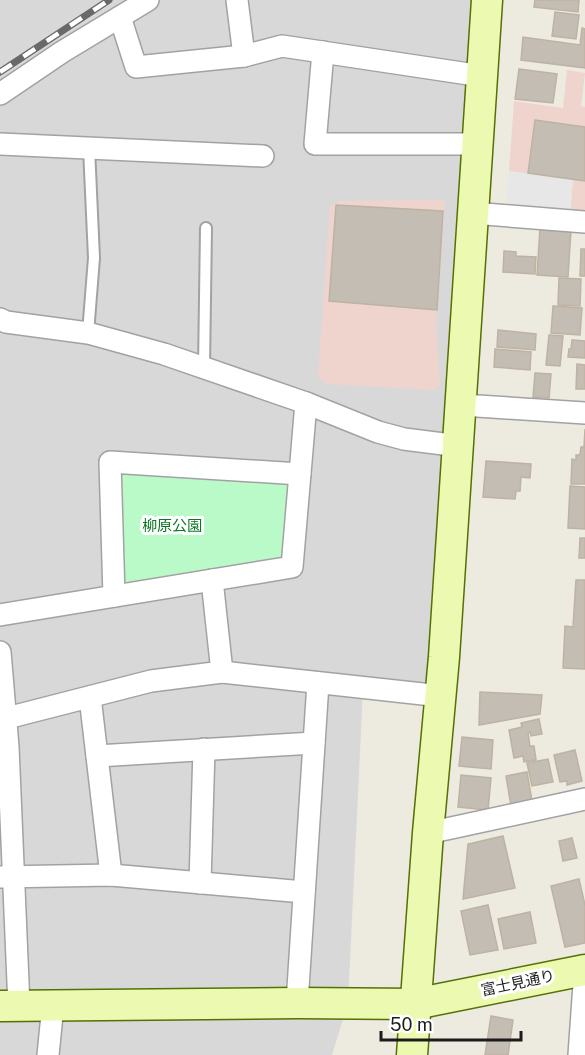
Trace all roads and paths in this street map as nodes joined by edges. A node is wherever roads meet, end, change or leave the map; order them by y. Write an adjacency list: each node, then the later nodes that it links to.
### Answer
1 (148, 0): 4 (street)
2 (237, 0): 6 (street)
3 (487, 0): 7 (street)
4 (120, 17): 6 (street); 8 (street)
5 (323, 52): 6 (street); 7 (street); 10 (street)
6 (244, 56)
7 (482, 76): 10 (street)
8 (0, 94)
9 (0, 144): 11 (street)
10 (477, 144): 13 (street)
11 (89, 148): 12 (street); 17 (lane)
12 (263, 156)
13 (472, 213): 14 (street); 20 (street)
14 (585, 222)
15 (206, 228): 18 (lane)
16 (0, 319): 17 (street)
17 (88, 333): 18 (street)
18 (204, 368): 19 (street)
19 (306, 403): 22 (street); 23 (street)
20 (462, 405): 21 (street); 22 (street)
21 (585, 413)
22 (459, 446): 31 (street)
23 (300, 474): 24 (street); 25 (street)
24 (212, 580): 25 (street); 28 (street)
25 (114, 596): 26 (street)
26 (0, 615)
27 (1, 663): 32 (street)
28 (222, 672): 29 (street); 30 (street)
29 (318, 683): 31 (street); 33 (street)
30 (90, 696): 32 (street); 36 (street)
31 (441, 696): 38 (street)
32 (7, 718): 34 (street)
33 (314, 743): 35 (street); 42 (street)
34 (4, 747): 40 (street)
35 (204, 749): 36 (street); 41 (street)
36 (97, 756): 39 (street)
37 (585, 799): 38 (street)
38 (428, 833): 45 (street)
39 (111, 875): 40 (street); 41 (street)
40 (7, 877): 47 (street)
41 (200, 883): 42 (street)
42 (304, 892): 44 (street)
43 (585, 970): 45 (street, 富士見通り); 50 (street)
44 (297, 1003): 45 (street, 富士見通り); 46 (street, 富士見通り)
45 (416, 1004): 49 (street)
46 (53, 1005): 47 (street, 富士見通り); 48 (street)
47 (10, 1006)
48 (48, 1055)
49 (412, 1055)
50 (579, 1055)

